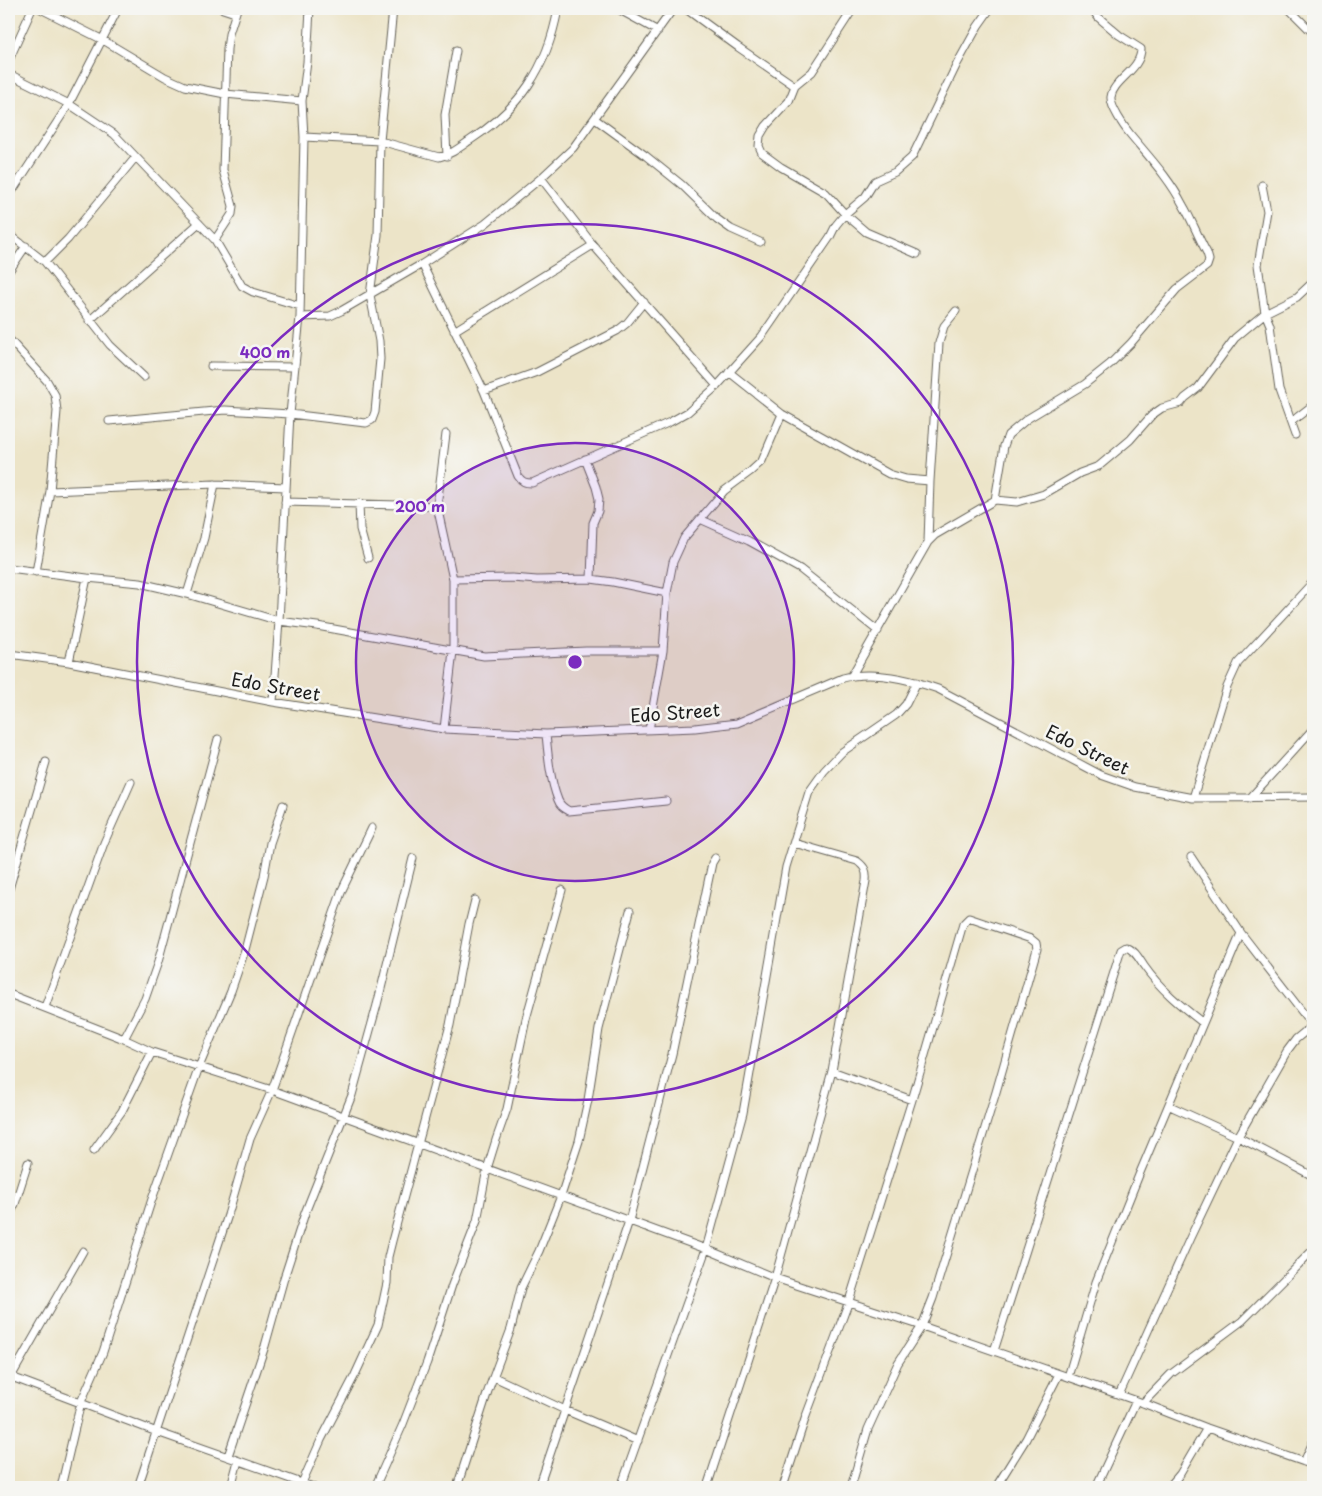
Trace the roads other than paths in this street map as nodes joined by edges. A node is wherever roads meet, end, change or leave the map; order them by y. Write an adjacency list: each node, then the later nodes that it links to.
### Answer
1 (32, 9): 20 (street)
2 (42, 9): 18 (street)
3 (118, 9): 18 (street)
4 (222, 9): 15 (street)
5 (310, 9): 24 (street)
6 (392, 9): 28 (street)
7 (558, 9): 29 (street)
8 (618, 9): 16 (street)
9 (673, 9): 16 (street)
10 (686, 9): 22 (street)
11 (853, 9): 22 (street)
12 (990, 9): 34 (street)
13 (1092, 9): 73 (street)
14 (1289, 9): 17 (street)
15 (236, 11): 23 (street)
16 (658, 31): 26 (street)
17 (1313, 33)
18 (103, 40): 23 (street); 25 (street)
19 (456, 51): 29 (street)
20 (9, 60)
21 (9, 74): 25 (street)
22 (795, 86): 34 (street)
23 (225, 94): 24 (street); 37 (street)
24 (302, 101): 27 (street)
25 (69, 104): 30 (street); 33 (street)
26 (595, 119): 31 (street); 38 (street)
27 (304, 136): 28 (street); 48 (street)
28 (380, 141): 29 (street); 46 (street)
29 (447, 156)
30 (135, 158): 35 (street); 42 (street)
31 (541, 178): 39 (street); 43 (street)
32 (1262, 185): 50 (street)
33 (9, 196)
34 (845, 214): 41 (street); 57 (street)
35 (199, 223): 37 (street); 52 (street)
36 (9, 234): 40 (street)
37 (215, 240): 48 (street)
38 (760, 242)
39 (593, 245): 47 (street); 53 (street)
40 (26, 246): 42 (street); 44 (street)
41 (918, 254)
42 (45, 262): 52 (street)
43 (422, 264): 46 (street); 53 (street)
44 (9, 271)
45 (1313, 282): 50 (street)
46 (370, 294): 51 (street); 62 (street)
47 (644, 302): 59 (street); 60 (street)
48 (300, 306): 51 (street)
49 (956, 311): 69 (street)
50 (1265, 313): 65 (street); 73 (street)
51 (300, 317): 56 (street)
52 (90, 321): 58 (street)
53 (454, 331): 60 (street)
54 (9, 339): 72 (street)
55 (211, 366): 56 (street)
56 (295, 367): 62 (street)
57 (729, 372): 59 (street); 63 (street)
58 (144, 377)
59 (717, 386): 68 (street)
60 (484, 391): 68 (street)
61 (1313, 406): 65 (street)
62 (290, 414): 64 (street); 71 (street)
63 (782, 414): 69 (street); 77 (street)
64 (109, 421)
65 (1291, 422): 67 (street)
66 (446, 434): 76 (street)
67 (1296, 435)
68 (585, 459): 84 (street)
69 (930, 481): 78 (street)
70 (215, 484): 71 (street); 72 (street); 87 (street)
71 (286, 487): 74 (street)
72 (50, 491): 81 (street)
73 (995, 500): 78 (street)
74 (285, 502): 75 (street); 88 (street)
75 (359, 504): 76 (street); 79 (street)
76 (437, 506): 83 (street)
77 (700, 519): 86 (street); 89 (street)
78 (928, 542): 89 (street)
79 (368, 558)
80 (9, 568): 81 (street)
81 (36, 572): 82 (street)
82 (87, 578): 87 (street); 93 (street)
83 (453, 579): 84 (street); 90 (street)
84 (591, 579): 86 (street)
85 (1313, 582): 105 (street)
86 (667, 593): 91 (street)
87 (187, 594): 88 (street)
88 (279, 622): 90 (street); 96 (street)
89 (878, 631): 94 (street)
90 (453, 651): 91 (street); 97 (street)
91 (663, 651): 99 (street)
92 (9, 654): 93 (street, Edo Street)
93 (69, 662): 96 (street, Edo Street)
94 (852, 675): 95 (street, Edo Street); 99 (street, Edo Street)
95 (917, 682): 105 (street, Edo Street); 110 (street)
96 (273, 702): 97 (street, Edo Street)
97 (444, 729): 100 (street, Edo Street)
98 (1313, 729): 106 (street)
99 (649, 730): 100 (street, Edo Street)
100 (546, 734): 107 (street)
101 (218, 739): 123 (street)
102 (46, 762): 114 (street)
103 (130, 782): 120 (street)
104 (1313, 797): 106 (street, Edo Street)
105 (1193, 798): 106 (street, Edo Street)
106 (1250, 798)
107 (666, 802)
108 (283, 804): 125 (street)
109 (372, 828): 127 (street)
110 (794, 843): 126 (street); 140 (street)
111 (1191, 857): 118 (street)
112 (413, 858): 130 (street)
113 (716, 858): 139 (street)
114 (9, 889)
115 (562, 890): 135 (street)
116 (475, 900): 132 (street)
117 (630, 911): 137 (street)
118 (1241, 933): 121 (street); 122 (street)
119 (9, 994): 120 (street)
120 (45, 1008): 123 (street)
121 (1203, 1023): 129 (street); 146 (street)
122 (1313, 1026): 131 (street)
123 (124, 1039): 124 (street)
124 (152, 1052): 125 (street); 133 (street)
125 (199, 1067): 127 (street); 153 (street)
126 (832, 1071): 128 (street); 143 (street)
127 (272, 1090): 130 (street); 157 (street)
128 (912, 1100): 144 (street); 145 (street)
129 (1170, 1106): 131 (street); 150 (street)
130 (344, 1116): 132 (street); 160 (street)
131 (1238, 1137): 136 (street); 152 (street)
132 (419, 1144): 135 (street); 164 (street)
133 (94, 1150)
134 (28, 1163): 138 (street)
135 (488, 1169): 137 (street); 169 (street)
136 (1313, 1176)
137 (561, 1196): 139 (street); 149 (street)
138 (9, 1216)
139 (629, 1221): 140 (street); 155 (street)
140 (706, 1249): 143 (street); 158 (street)
141 (1313, 1250): 154 (street)
142 (83, 1251): 148 (street)
143 (775, 1278): 144 (street); 173 (street)
144 (849, 1301): 145 (street); 174 (street)
145 (922, 1326): 146 (street); 175 (street)
146 (994, 1351): 147 (street)
147 (1059, 1374): 150 (street); 176 (street)
148 (10, 1376): 151 (street); 153 (street)
149 (494, 1377): 155 (street); 170 (street)
150 (1068, 1377): 152 (street)
151 (9, 1386)
152 (1119, 1395): 154 (street)
153 (81, 1402): 157 (street); 165 (street)
154 (1139, 1402): 156 (street); 177 (street)
155 (565, 1410): 158 (street); 171 (street)
156 (1207, 1428): 162 (street); 178 (street)
157 (157, 1432): 160 (street); 166 (street)
158 (638, 1441): 172 (street)
159 (1313, 1442): 162 (street)
160 (228, 1456): 161 (street)
161 (238, 1461): 164 (street); 167 (street)
162 (1304, 1462): 163 (street)
163 (1313, 1465)
164 (302, 1483): 168 (street)
165 (61, 1487)
166 (138, 1487)
167 (231, 1487)
168 (313, 1487)
169 (374, 1487)
170 (457, 1487)
171 (540, 1487)
172 (621, 1487)
173 (707, 1487)
174 (783, 1487)
175 (851, 1487)
176 (996, 1487)
177 (1096, 1487)
178 (1169, 1487)

